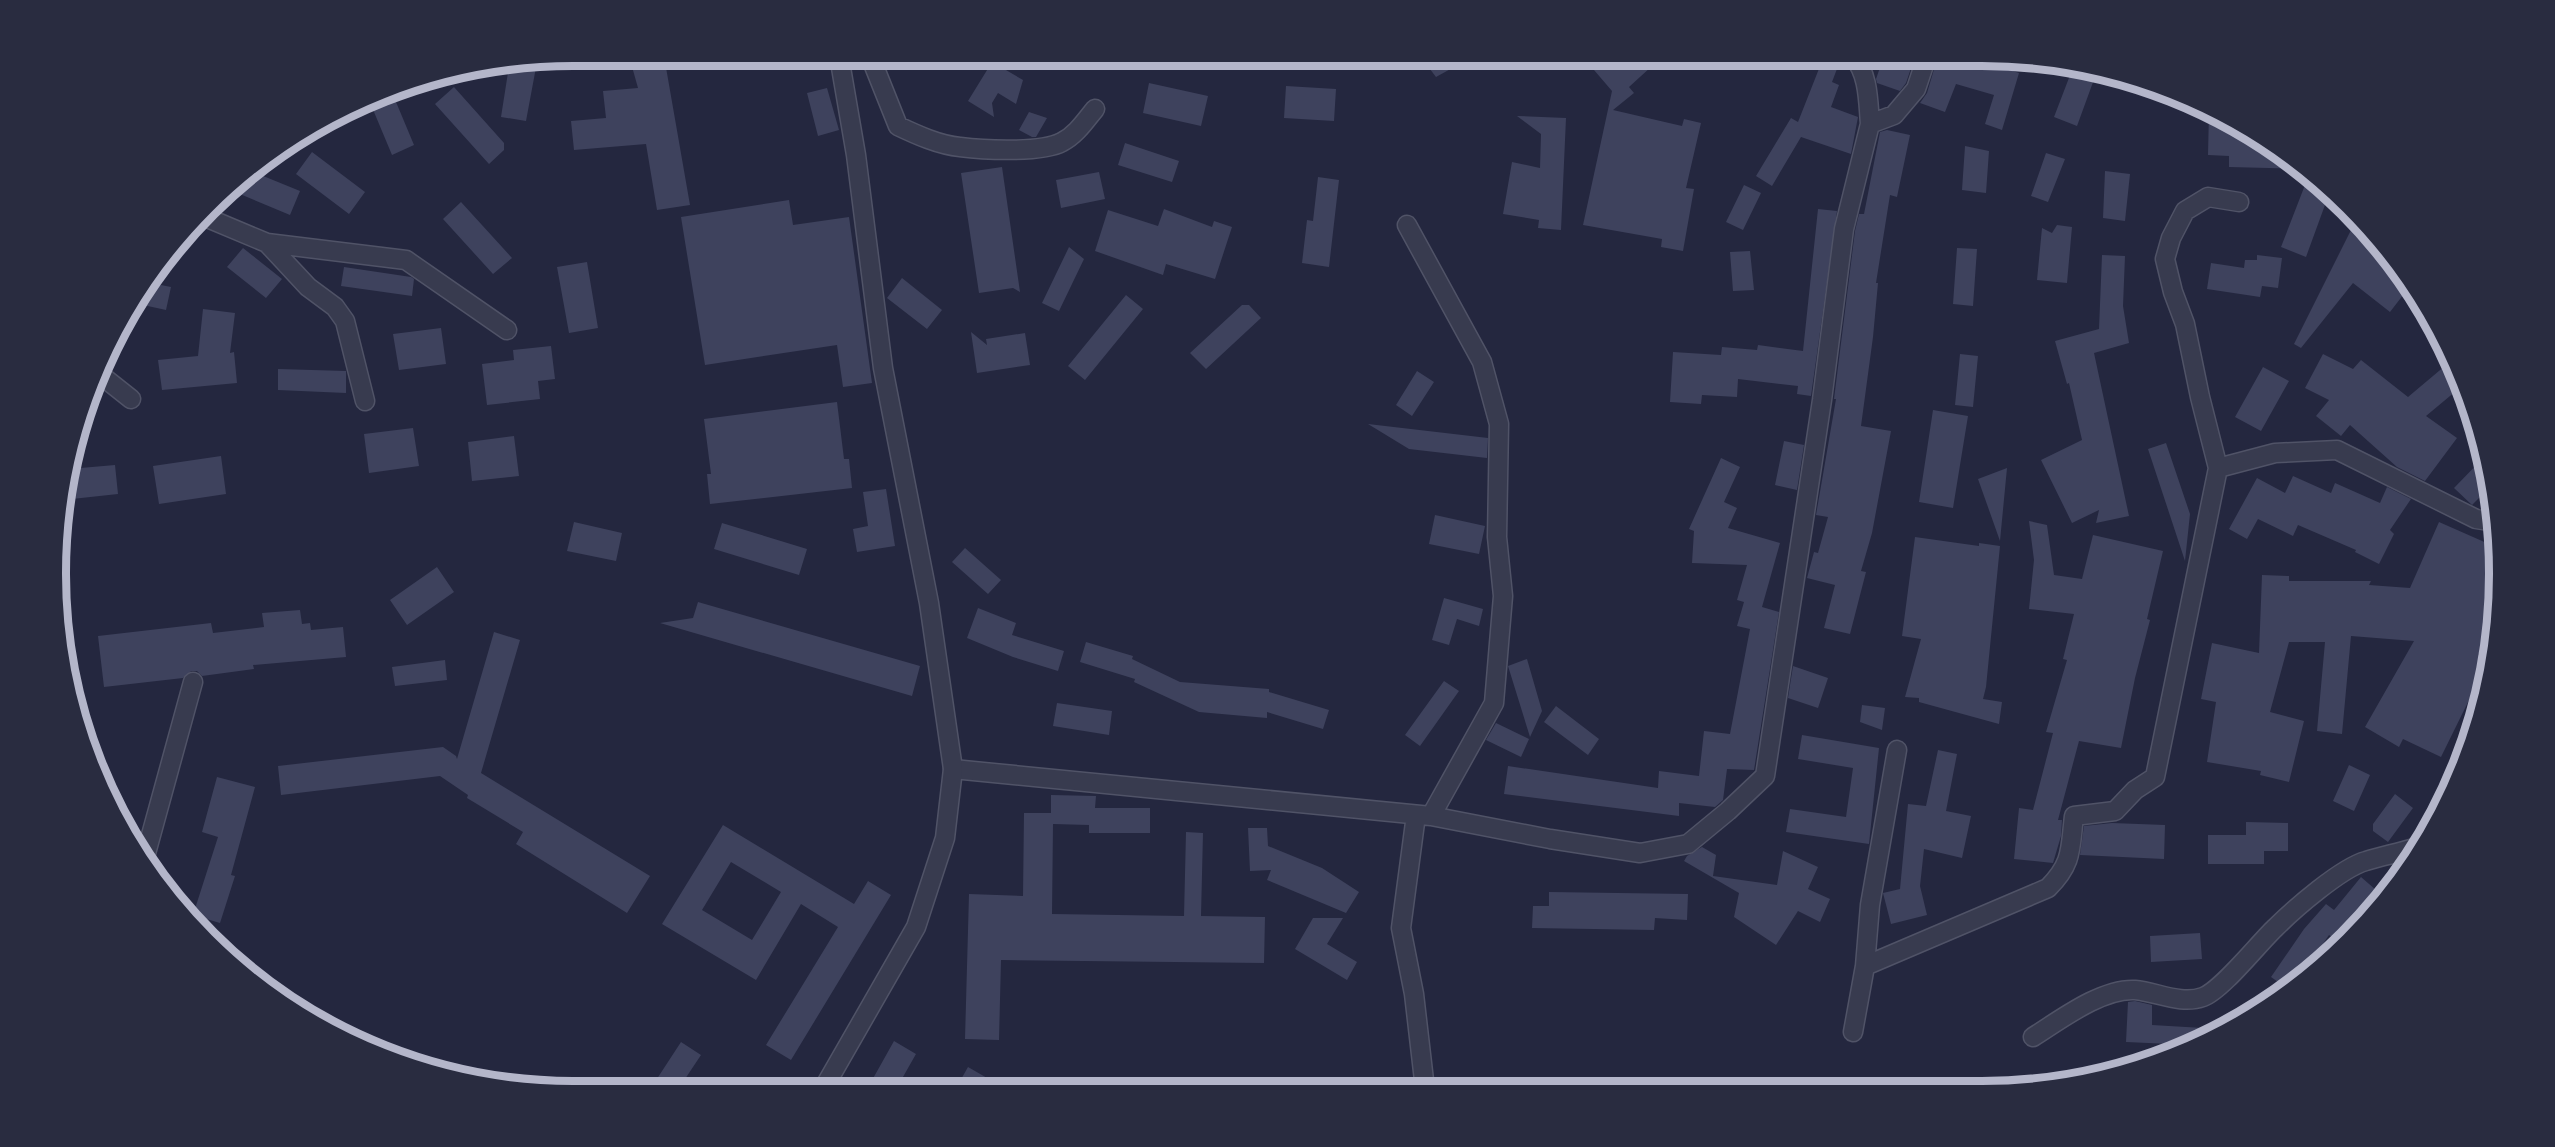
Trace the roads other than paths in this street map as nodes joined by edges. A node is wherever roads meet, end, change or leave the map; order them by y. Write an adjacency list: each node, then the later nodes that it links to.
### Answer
1 (842, 66): 19 (street)
2 (874, 66): 5 (street)
3 (1860, 66): 6 (street)
4 (1924, 66): 6 (street)
5 (1095, 109)
6 (1870, 124): 20 (street)
7 (2239, 202): 15 (street)
8 (211, 219): 10 (street)
9 (1407, 225): 20 (street)
10 (267, 243): 11 (street); 14 (street)
11 (507, 330)
12 (105, 379): 13 (street)
13 (131, 399)
14 (365, 401)
15 (2218, 468): 16 (street); 23 (street)
16 (2486, 521)
17 (193, 682): 21 (street)
18 (1897, 750): 23 (street)
19 (953, 769): 20 (street); 26 (street)
20 (1423, 815): 27 (street)
21 (147, 848)
22 (2406, 850): 25 (street)
23 (1865, 966): 24 (street)
24 (1853, 1032)
25 (2033, 1037)
26 (828, 1081)
27 (1424, 1081)

